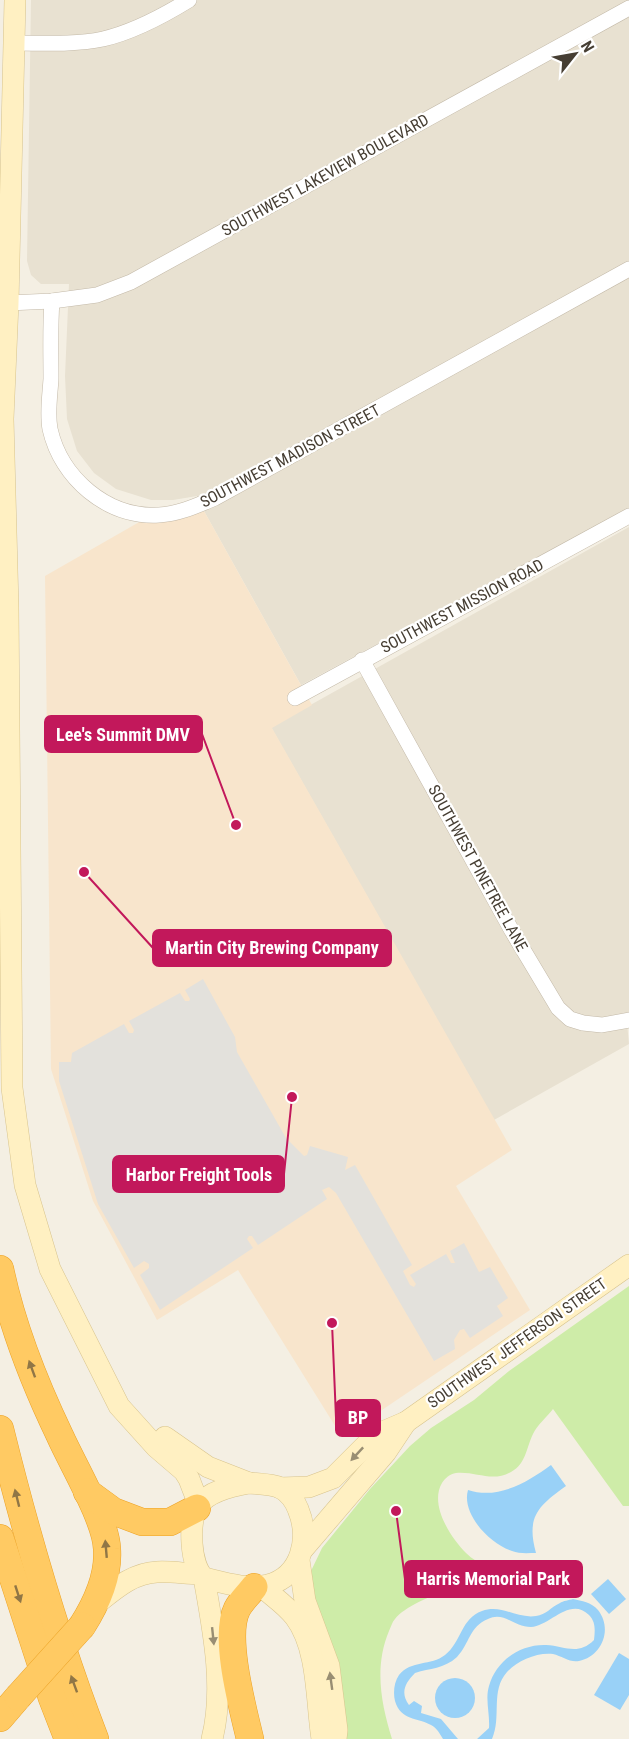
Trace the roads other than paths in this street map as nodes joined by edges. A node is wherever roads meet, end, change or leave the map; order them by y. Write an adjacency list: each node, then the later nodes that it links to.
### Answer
1 (15, 0): 4 (street)
2 (189, 0): 4 (street)
3 (629, 8): 6 (street, SOUTHWEST LAKEVIEW BOULEVARD)
4 (14, 43): 7 (street)
5 (629, 269): 6 (street, SOUTHWEST MADISON STREET)
6 (52, 302): 7 (street, SOUTHWEST LAKEVIEW BOULEVARD)
7 (8, 303): 14 (street)
8 (629, 516): 9 (street, SOUTHWEST MISSION ROAD)
9 (362, 660): 10 (street, SOUTHWEST MISSION ROAD); 11 (street, SOUTHWEST PINETREE LANE)
10 (295, 698)
11 (629, 1020)
12 (629, 1265): 15 (street, SOUTHWEST JEFFERSON STREET)
13 (0, 1269): 19 (highway, one-way to 13)
14 (104, 1374): 17 (street); 20 (street)
15 (406, 1422): 18 (street, SOUTHWEST JEFFERSON STREET, one-way to 18); 22 (street, SOUTHWEST JEFFERSON STREET)
16 (0, 1430): 28 (highway, one-way to 16)
17 (249, 1483): 18 (street); 20 (street)
18 (280, 1488): 22 (street)
19 (85, 1490): 20 (highway); 25 (highway, one-way to 19)
20 (198, 1507): 23 (street)
21 (0, 1538): 27 (highway, one-way to 27)
22 (301, 1554): 24 (street); 32 (street, one-way to 22)
23 (202, 1576): 24 (street); 25 (street); 29 (street, one-way to 29)
24 (258, 1586): 30 (highway); 31 (street)
25 (88, 1616): 26 (highway, bridge)
26 (0, 1718)
27 (68, 1739)
28 (95, 1739)
29 (212, 1739)
30 (250, 1739)
31 (322, 1739)
32 (336, 1739)

